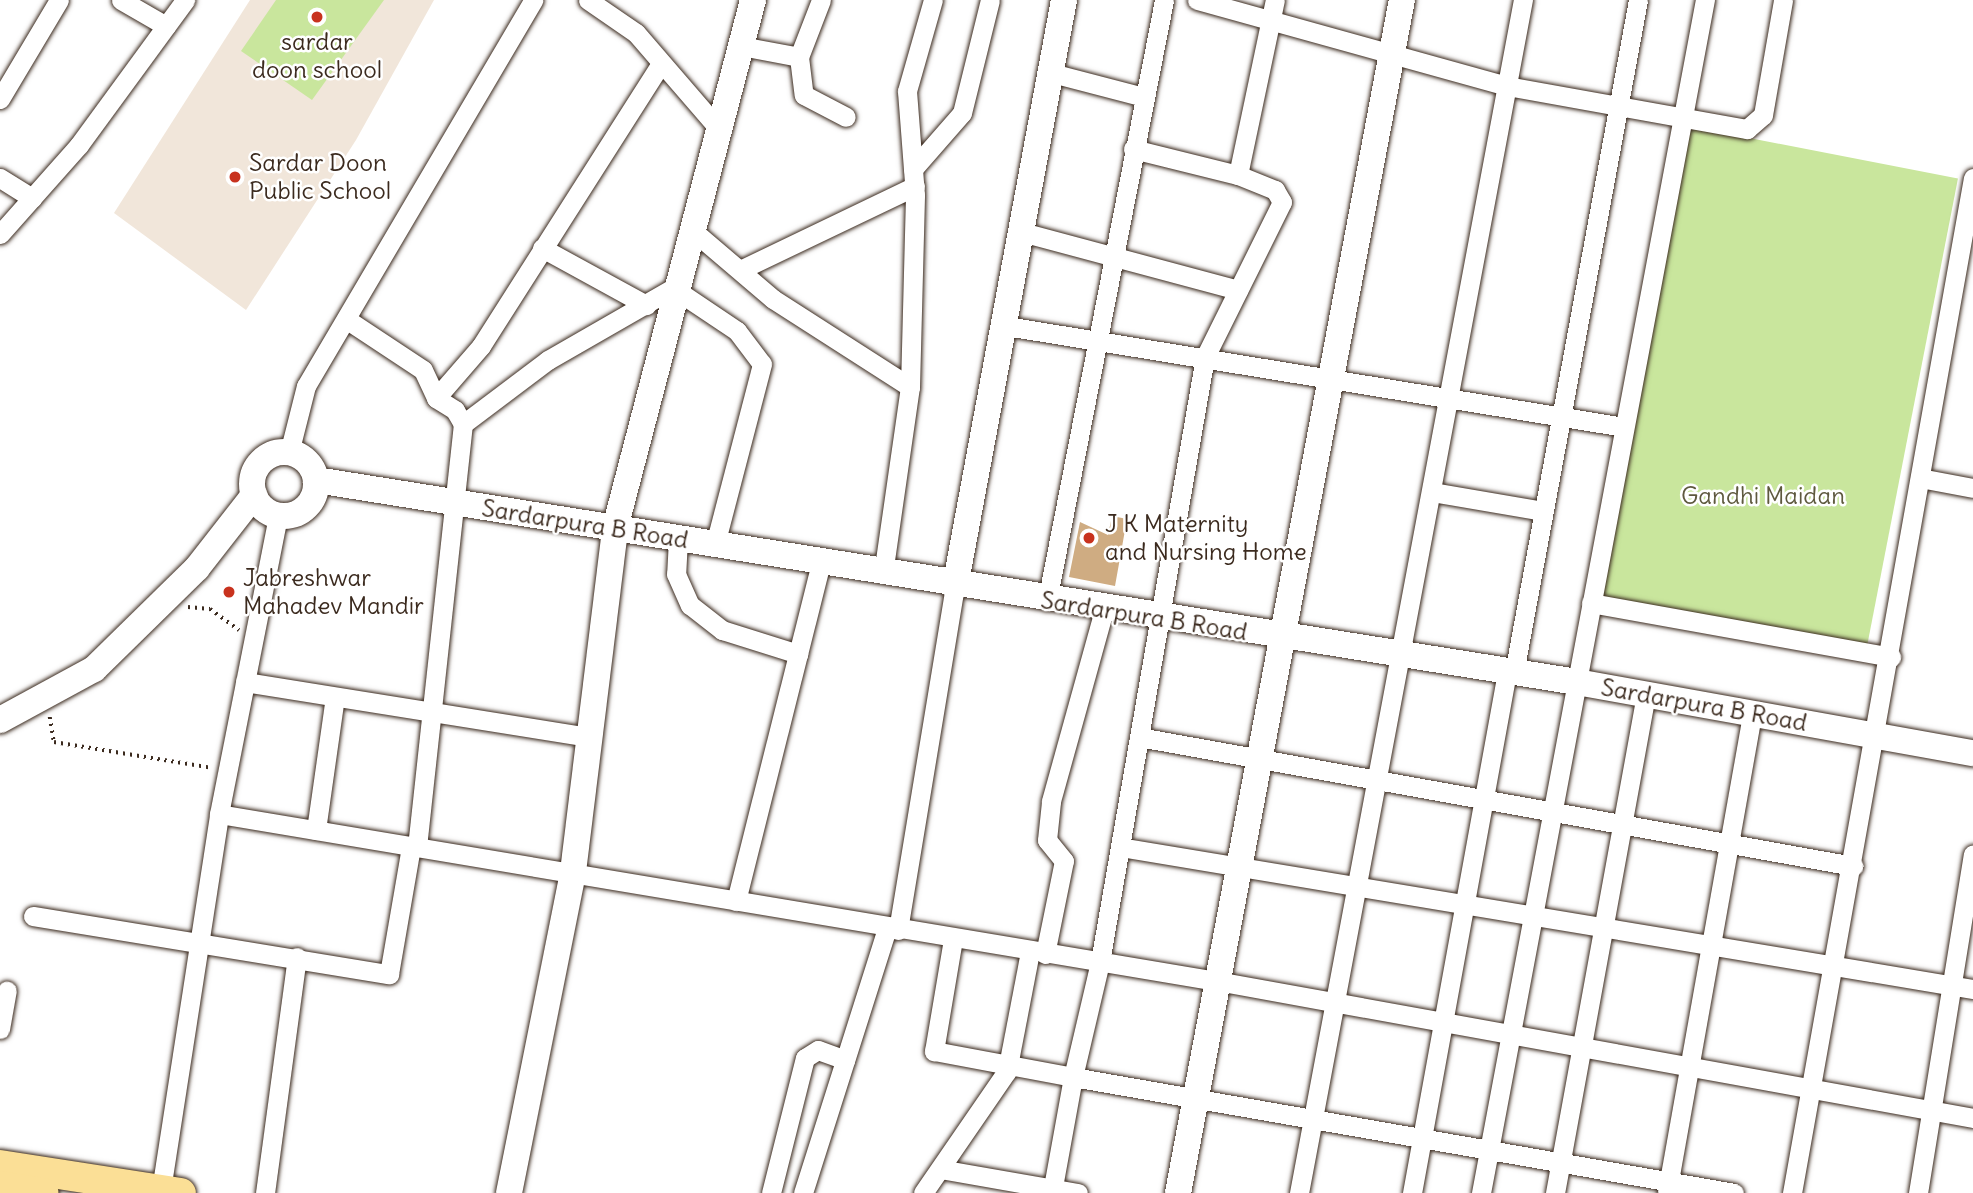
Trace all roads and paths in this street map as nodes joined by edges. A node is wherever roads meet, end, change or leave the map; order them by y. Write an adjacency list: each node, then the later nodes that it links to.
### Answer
1 (59, 0): 28 (street)
2 (121, 0): 20 (street)
3 (185, 0): 20 (street)
4 (533, 0): 49 (street)
5 (588, 0): 18 (street)
6 (753, 0): 21 (street)
7 (821, 0): 23 (street)
8 (933, 0): 36 (street)
9 (990, 0): 36 (street)
10 (1065, 0): 25 (street)
11 (1164, 0): 27 (street)
12 (1197, 0): 19 (street)
13 (1402, 0): 22 (street)
14 (1523, 0): 26 (street)
15 (1638, 0): 29 (street)
16 (1705, 0): 31 (street)
17 (1783, 0): 31 (street)
18 (614, 7): 24 (street)
19 (1273, 10): 22 (street); 34 (street)
20 (166, 26): 38 (street)
21 (741, 46): 23 (street); 32 (street)
22 (1393, 52): 26 (street); 53 (street)
23 (799, 57): 30 (street)
24 (660, 65): 32 (street); 42 (street)
25 (1048, 72): 27 (street); 40 (street)
26 (1507, 86): 29 (street); 56 (street)
27 (1144, 97): 33 (street)
28 (0, 99)
29 (1615, 107): 31 (street); 57 (street)
30 (846, 117)
31 (1681, 120): 59 (street)
32 (719, 129): 39 (street)
33 (1133, 149): 34 (street); 43 (street)
34 (1238, 175): 47 (street)
35 (0, 178): 38 (street)
36 (914, 178): 44 (street); 54 (street)
37 (1973, 178): 45 (street)
38 (33, 198): 41 (street)
39 (692, 230): 44 (street); 46 (street)
40 (1018, 230): 43 (street); 50 (street)
41 (0, 234)
42 (541, 248): 48 (street); 55 (street)
43 (1112, 255): 47 (street); 51 (street)
44 (740, 270): 54 (street)
45 (1965, 270): 61 (street)
46 (673, 288): 48 (street); 69 (street); 71 (street)
47 (1238, 290): 52 (street)
48 (646, 305): 58 (street)
49 (346, 319): 55 (street); 60 (street)
50 (1000, 325): 51 (street); 74 (street)
51 (1094, 340): 52 (street); 75 (street)
52 (1205, 357): 53 (street); 79 (street)
53 (1334, 377): 56 (street); 80 (street)
54 (910, 387): 73 (street)
55 (436, 398): 58 (street)
56 (1450, 398): 57 (street); 64 (street)
57 (1560, 415): 59 (street); 67 (street)
58 (463, 424): 66 (street)
59 (1624, 427): 76 (street)
60 (289, 453): 62 (street); 65 (street)
61 (1920, 478): 63 (street); 84 (street)
62 (316, 480): 66 (street, Sardarpura B Road); 68 (street)
63 (1973, 488)
64 (1432, 492): 67 (street); 83 (street)
65 (254, 495): 68 (street); 90 (street)
66 (458, 503): 69 (street, Sardarpura B Road); 91 (street)
67 (1543, 511): 85 (street)
68 (278, 516): 81 (street)
69 (615, 528): 70 (street, Sardarpura B Road); 95 (street)
70 (678, 539): 71 (street, Sardarpura B Road); 82 (street)
71 (715, 545): 72 (street, Sardarpura B Road)
72 (821, 563): 73 (street, Sardarpura B Road); 82 (street)
73 (883, 573): 74 (street, Sardarpura B Road)
74 (955, 587): 75 (street, Sardarpura B Road); 119 (street)
75 (1047, 601): 78 (street, Sardarpura B Road)
76 (1591, 603): 84 (street); 87 (street)
77 (183, 607): 81 (path)
78 (1104, 610): 79 (street, Sardarpura B Road); 124 (street)
79 (1160, 619): 80 (street, Sardarpura B Road); 96 (street)
80 (1286, 639): 83 (street, Sardarpura B Road); 98 (street)
81 (250, 654): 86 (street)
82 (798, 654): 115 (street)
83 (1402, 656): 85 (street, Sardarpura B Road); 100 (street)
84 (1891, 657): 94 (street)
85 (1511, 672): 87 (street, Sardarpura B Road); 101 (street)
86 (245, 682): 89 (street); 99 (street)
87 (1577, 682): 88 (street, Sardarpura B Road); 102 (street)
88 (1646, 694): 92 (street, Sardarpura B Road); 104 (street)
89 (335, 697): 91 (street); 105 (street)
90 (41, 698): 93 (street); 99 (path)
91 (433, 713): 95 (street); 107 (street)
92 (1752, 714): 94 (street, Sardarpura B Road); 106 (street)
93 (0, 720)
94 (1878, 736): 97 (street, Sardarpura B Road); 110 (street)
95 (590, 737): 112 (street)
96 (1139, 737): 98 (street); 108 (street)
97 (1973, 753)
98 (1262, 760): 100 (street); 111 (street)
99 (227, 771): 103 (street)
100 (1378, 780): 101 (street); 114 (street)
101 (1485, 798): 102 (street); 116 (street)
102 (1554, 810): 104 (street); 118 (street)
103 (219, 814): 105 (street); 122 (street)
104 (1625, 823): 106 (street); 120 (street)
105 (316, 830): 107 (street)
106 (1730, 843): 110 (street); 123 (street)
107 (414, 846): 112 (street); 125 (street)
108 (1120, 847): 111 (street); 126 (street)
109 (1973, 854): 113 (street)
110 (1853, 866): 127 (street)
111 (1239, 871): 114 (street); 128 (street)
112 (573, 872): 115 (street); 157 (street)
113 (1970, 882): 129 (street)
114 (1356, 890): 116 (street); 132 (street)
115 (736, 901): 119 (street)
116 (1465, 907): 118 (street); 133 (street)
117 (33, 916): 122 (street)
118 (1535, 919): 120 (street); 135 (street)
119 (892, 929): 121 (street); 137 (street)
120 (1605, 930): 123 (street); 136 (street)
121 (953, 939): 124 (street); 139 (street)
122 (199, 940): 125 (street); 153 (street)
123 (1710, 947): 127 (street); 138 (street)
124 (1038, 952): 126 (street); 139 (street)
125 (297, 957): 156 (street)
126 (1100, 962): 128 (street); 140 (street)
127 (1833, 967): 129 (street); 141 (street)
128 (1217, 981): 132 (street); 142 (street)
129 (1949, 985): 130 (street); 143 (street)
130 (1973, 989)
131 (7, 991): 134 (street)
132 (1334, 1002): 133 (street); 144 (street)
133 (1443, 1021): 135 (street); 146 (street)
134 (0, 1029)
135 (1514, 1034): 136 (street); 147 (street)
136 (1581, 1047): 138 (street); 148 (street)
137 (845, 1060): 158 (street); 159 (street)
138 (1688, 1066): 141 (street); 152 (street)
139 (1008, 1067): 140 (street); 150 (street)
140 (1073, 1077): 142 (street); 154 (street)
141 (1810, 1088): 143 (street); 168 (street)
142 (1196, 1098): 144 (street); 162 (street)
143 (1929, 1110): 145 (street); 169 (street)
144 (1312, 1118): 146 (street); 163 (street)
145 (1973, 1118)
146 (1423, 1139): 147 (street); 164 (street)
147 (1490, 1150): 148 (street); 165 (street)
148 (1561, 1161): 152 (street); 166 (street)
149 (0, 1165): 153 (main road)
150 (940, 1170): 154 (street); 160 (street)
151 (0, 1186): 155 (main road)
152 (1668, 1187): 167 (street)
153 (171, 1191)
154 (1052, 1191): 161 (street)
155 (43, 1193)
156 (265, 1193)
157 (509, 1193)
158 (771, 1193)
159 (803, 1193)
160 (923, 1193)
161 (1078, 1193)
162 (1178, 1193)
163 (1299, 1193)
164 (1412, 1193)
165 (1481, 1193)
166 (1555, 1193)
167 (1734, 1193)
168 (1792, 1193)
169 (1918, 1193)

